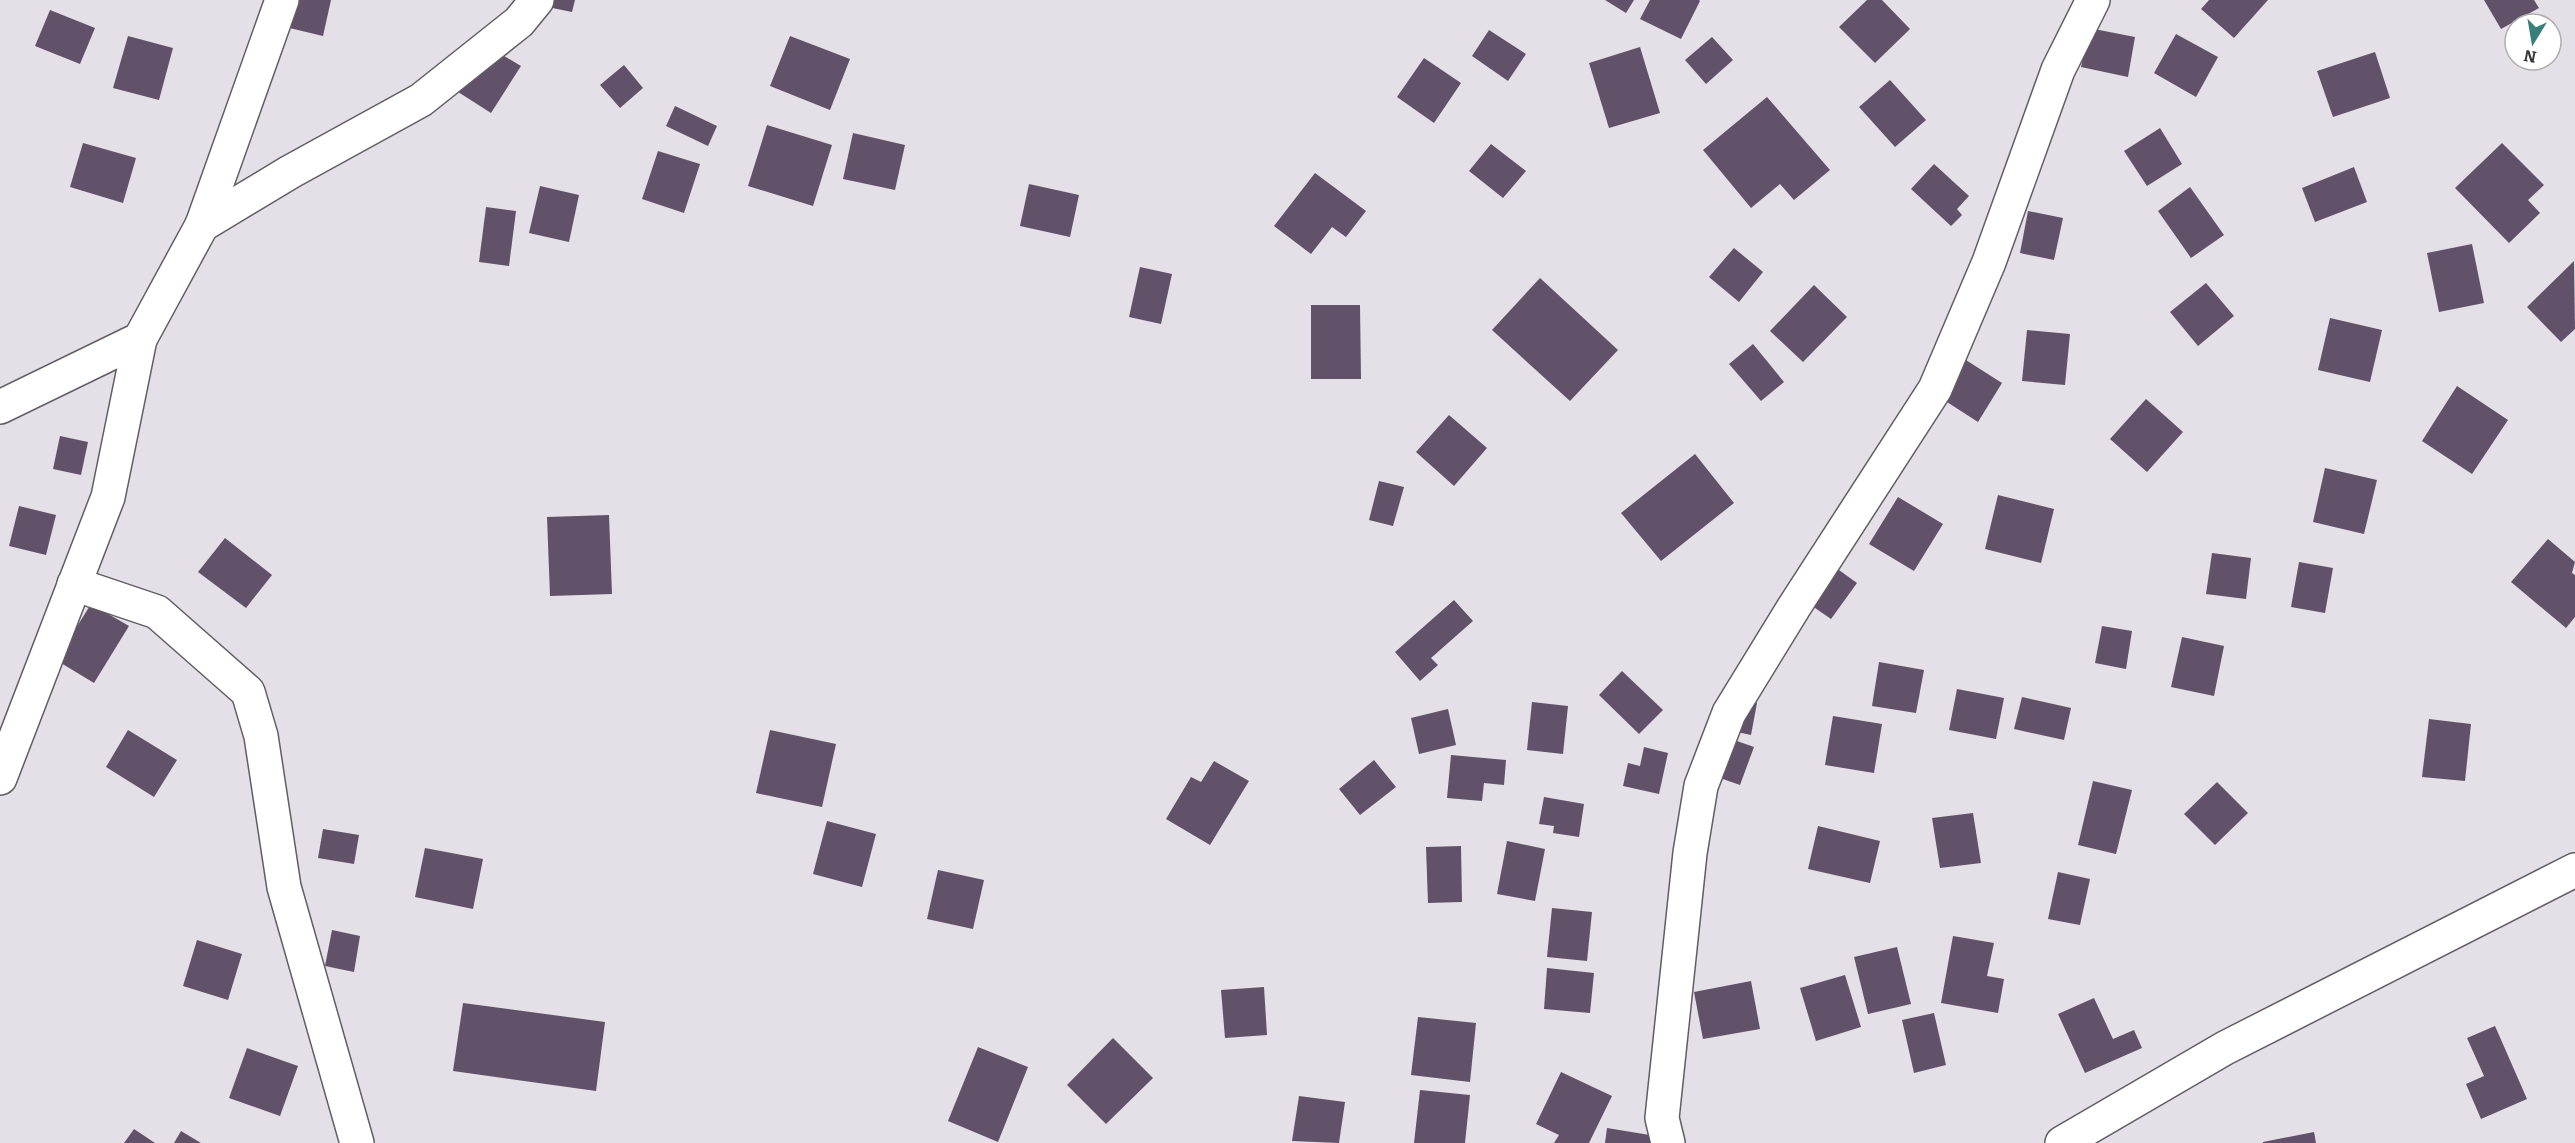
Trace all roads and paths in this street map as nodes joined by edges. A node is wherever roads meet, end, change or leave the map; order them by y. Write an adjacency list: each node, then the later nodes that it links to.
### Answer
1 (282, 0): 4 (street)
2 (537, 0): 4 (street)
3 (2093, 0): 11 (street)
4 (202, 225): 5 (street)
5 (140, 339): 6 (street); 7 (street)
6 (0, 407)
7 (74, 584): 8 (street); 10 (street)
8 (0, 778)
9 (2575, 870): 12 (street)
10 (357, 1143)
11 (1668, 1143)
12 (2062, 1143)

